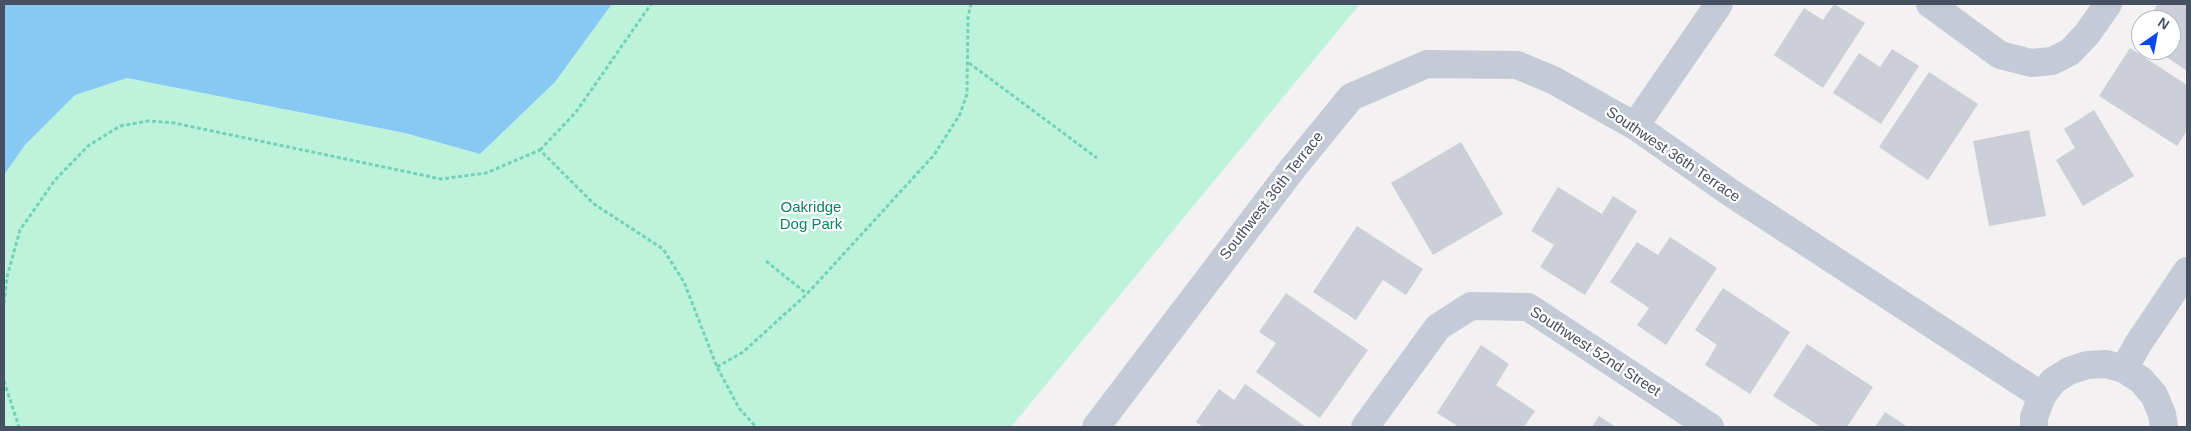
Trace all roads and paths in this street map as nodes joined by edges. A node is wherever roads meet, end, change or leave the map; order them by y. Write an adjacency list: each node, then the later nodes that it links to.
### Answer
1 (651, 4): 8 (path)
2 (971, 4): 6 (path)
3 (1719, 4): 7 (street)
4 (1930, 4): 5 (street)
5 (2108, 4)
6 (968, 63): 9 (path); 12 (path)
7 (1635, 126): 17 (street, Southwest 36th Terrace); 20 (street, Southwest 36th Terrace)
8 (540, 150): 13 (path); 14 (path)
9 (1097, 158)
10 (766, 260): 12 (path)
11 (2187, 272): 15 (street)
12 (807, 294): 14 (path)
13 (4, 303)
14 (717, 367): 19 (path)
15 (2124, 369): 17 (street); 24 (street)
16 (4, 381): 18 (path)
17 (2042, 396): 23 (street)
18 (18, 427)
19 (756, 427)
20 (1096, 427)
21 (1365, 427): 22 (street, Southwest 52nd Street)
22 (1710, 427)
23 (2034, 427)
24 (2164, 427)

